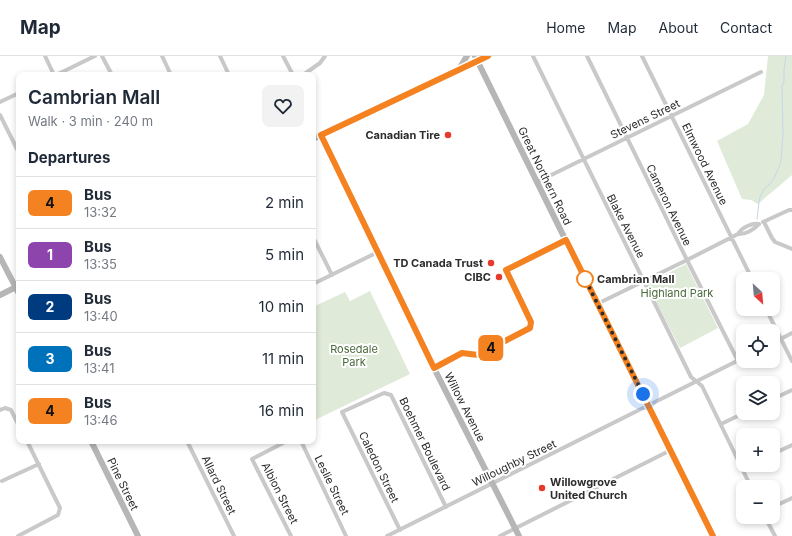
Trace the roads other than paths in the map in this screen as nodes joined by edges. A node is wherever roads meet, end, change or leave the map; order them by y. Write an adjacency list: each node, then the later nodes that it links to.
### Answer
1 (45, 56): 15 (street)
2 (95, 56): 16 (street)
3 (102, 56): 17 (street)
4 (162, 56): 18 (street)
5 (220, 56): 19 (street)
6 (283, 56): 20 (street)
7 (325, 56): 21 (street)
8 (467, 56): 14 (main road)
9 (488, 56): 13 (main road)
10 (533, 56): 31 (street, Blake Avenue)
11 (587, 56): 29 (street, Cameron Avenue)
12 (642, 56): 26 (street, Elmwood Avenue)
13 (477, 58): 14 (main road); 32 (main road, Great Northern Road)
14 (458, 70): 27 (main road)
15 (53, 72)
16 (61, 72)
17 (110, 72)
18 (170, 72)
19 (228, 72)
20 (291, 72)
21 (308, 72)
22 (761, 72): 26 (street, Stevens Street)
23 (16, 94): 24 (street)
24 (0, 102)
25 (0, 114): 30 (street)
26 (672, 116): 29 (street, Stevens Street); 35 (street, Elmwood Avenue)
27 (321, 135): 28 (main road); 38 (main road, Willow Avenue)
28 (316, 138)
29 (626, 138): 31 (street, Stevens Street); 40 (street, Cameron Avenue)
30 (16, 147)
31 (583, 159): 32 (street, Stevens Street); 43 (street, Blake Avenue)
32 (537, 182): 48 (main road, Great Northern Road)
33 (792, 210): 34 (street)
34 (764, 222): 35 (street); 37 (street)
35 (731, 237): 40 (street); 41 (street, Elmwood Avenue)
36 (316, 243): 42 (street)
37 (792, 249)
38 (378, 252): 42 (street); 75 (main road, Willow Avenue)
39 (0, 257): 45 (main road)
40 (687, 260): 43 (street); 52 (street, Cameron Avenue)
41 (748, 272)
42 (332, 275): 44 (street)
43 (644, 281): 48 (street); 55 (street, Blake Avenue)
44 (316, 283)
45 (16, 284)
46 (16, 287): 47 (main road)
47 (0, 295)
48 (597, 304): 58 (main road, Great Northern Road)
49 (770, 316): 51 (street)
50 (792, 334): 51 (street)
51 (781, 339): 54 (street)
52 (736, 356)
53 (736, 361): 55 (street, Willoughby Street)
54 (792, 361)
55 (696, 382): 58 (street, Willoughby Street); 63 (street, Blake Avenue)
56 (792, 390): 57 (street)
57 (780, 396)
58 (649, 406): 70 (main road, Great Northern Road); 75 (street, Willoughby Street)
59 (0, 410): 62 (street)
60 (342, 412): 78 (street, Boehmer Boulevard); 81 (street, Caledon Street)
61 (736, 417): 63 (street)
62 (16, 420)
63 (721, 424): 72 (street, Blake Avenue)
64 (29, 444): 73 (street)
65 (92, 444): 83 (main road, Pine Street)
66 (188, 444): 84 (street, Allard Street)
67 (281, 444): 85 (street, Albion Street)
68 (302, 444): 86 (street, Leslie Street)
69 (792, 445): 71 (street)
70 (671, 450): 80 (street); 90 (main road, Great Northern Road)
71 (780, 451)
72 (736, 456)
73 (39, 464): 74 (street); 82 (street)
74 (2, 481)
75 (492, 483): 78 (street, Willoughby Street); 80 (main road, Willow Avenue)
76 (792, 498): 77 (street)
77 (780, 504)
78 (446, 507): 81 (street, Willoughby Street)
79 (769, 524): 91 (street)
80 (515, 528): 88 (street); 89 (main road, Willow Avenue)
81 (400, 530): 87 (street, Willoughby Street)
82 (18, 536)
83 (138, 536)
84 (234, 536)
85 (291, 536)
86 (346, 536)
87 (389, 536)
88 (500, 536)
89 (519, 536)
90 (713, 536)
91 (775, 536)

